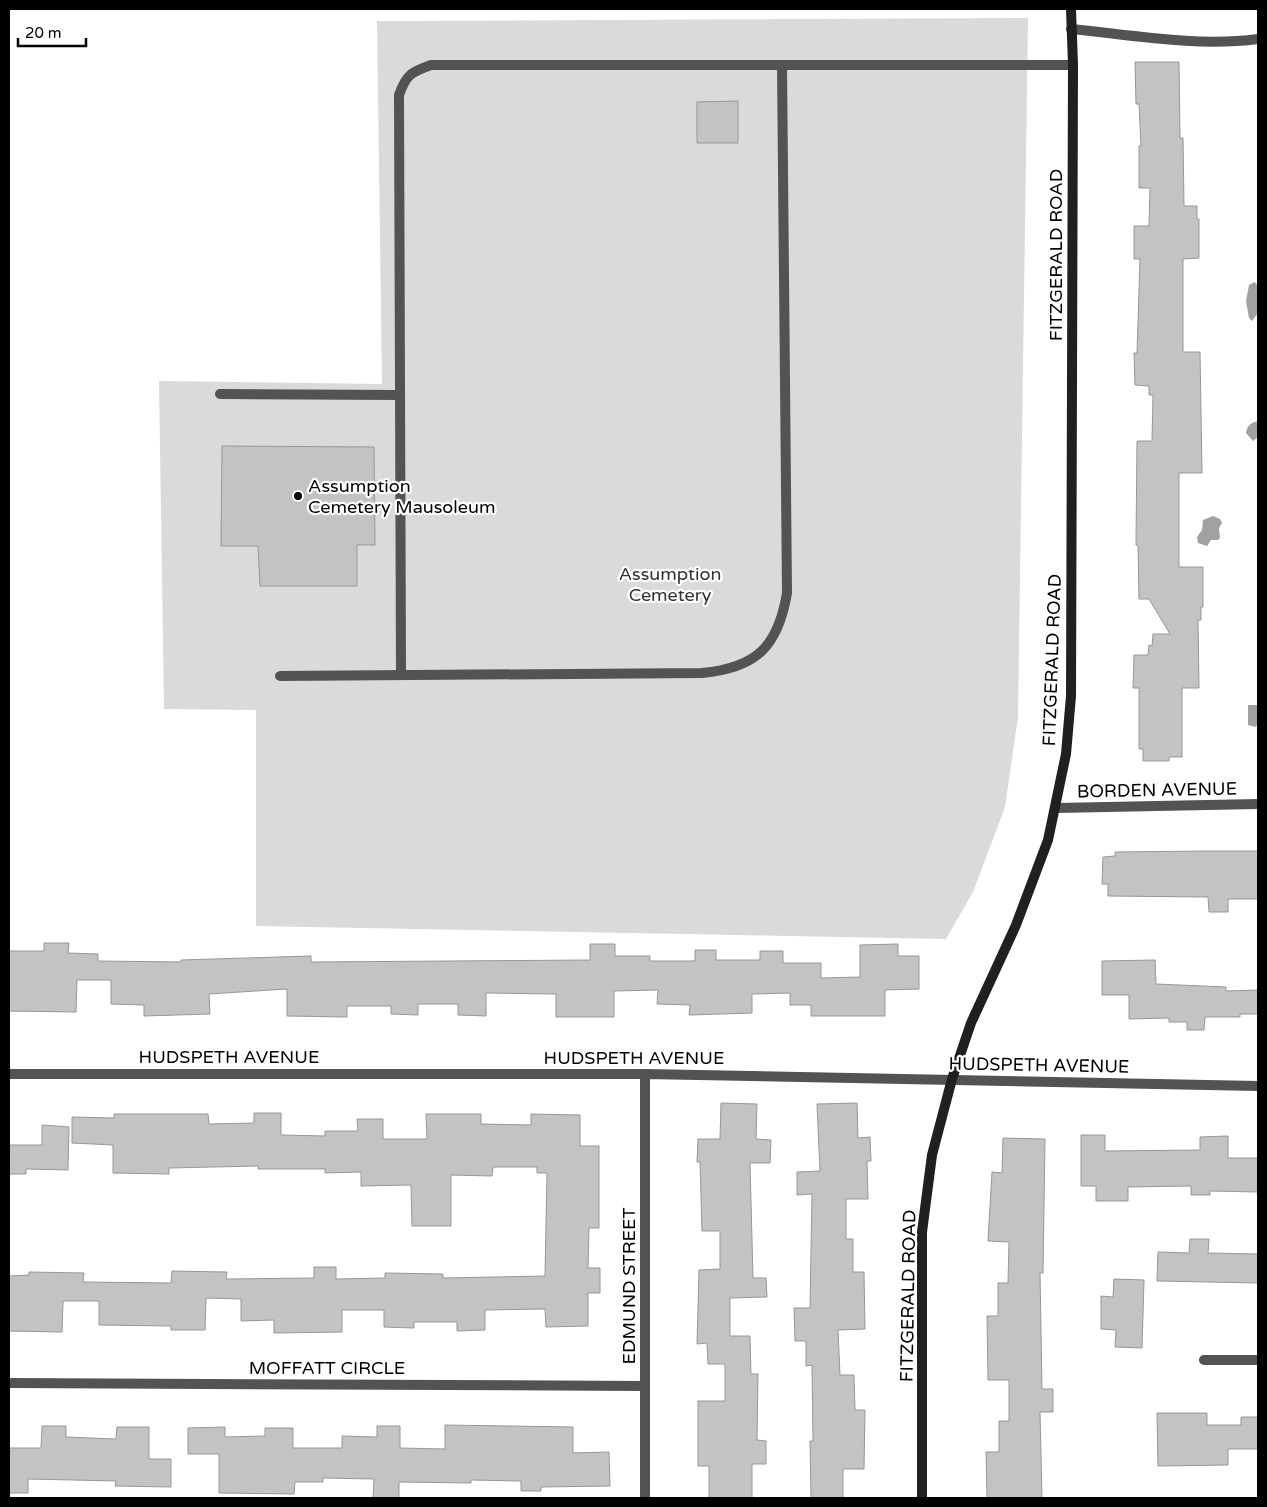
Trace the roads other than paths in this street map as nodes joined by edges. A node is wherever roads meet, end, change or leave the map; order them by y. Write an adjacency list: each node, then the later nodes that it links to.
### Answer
1 (1071, 9): 2 (main road, FITZGERALD ROAD)
2 (1071, 29): 3 (street); 5 (main road, FITZGERALD ROAD)
3 (1258, 39)
4 (782, 65): 5 (street); 7 (street); 8 (street)
5 (1073, 65): 11 (main road, FITZGERALD ROAD)
6 (220, 394): 7 (street)
7 (400, 395): 8 (street)
8 (401, 674): 9 (street)
9 (280, 676)
10 (1258, 804): 11 (street, BORDEN AVENUE)
11 (1056, 808): 14 (main road, FITZGERALD ROAD)
12 (9, 1074): 13 (street, HUDSPETH AVENUE)
13 (645, 1074): 14 (street, HUDSPETH AVENUE); 19 (street, EDMUND STREET)
14 (952, 1080): 15 (street, HUDSPETH AVENUE); 21 (main road, FITZGERALD ROAD)
15 (1258, 1086)
16 (1204, 1360): 17 (street)
17 (1258, 1360)
18 (9, 1383): 19 (street, MOFFATT CIRCLE)
19 (645, 1386): 20 (street, EDMUND STREET)
20 (645, 1498)
21 (922, 1498)

